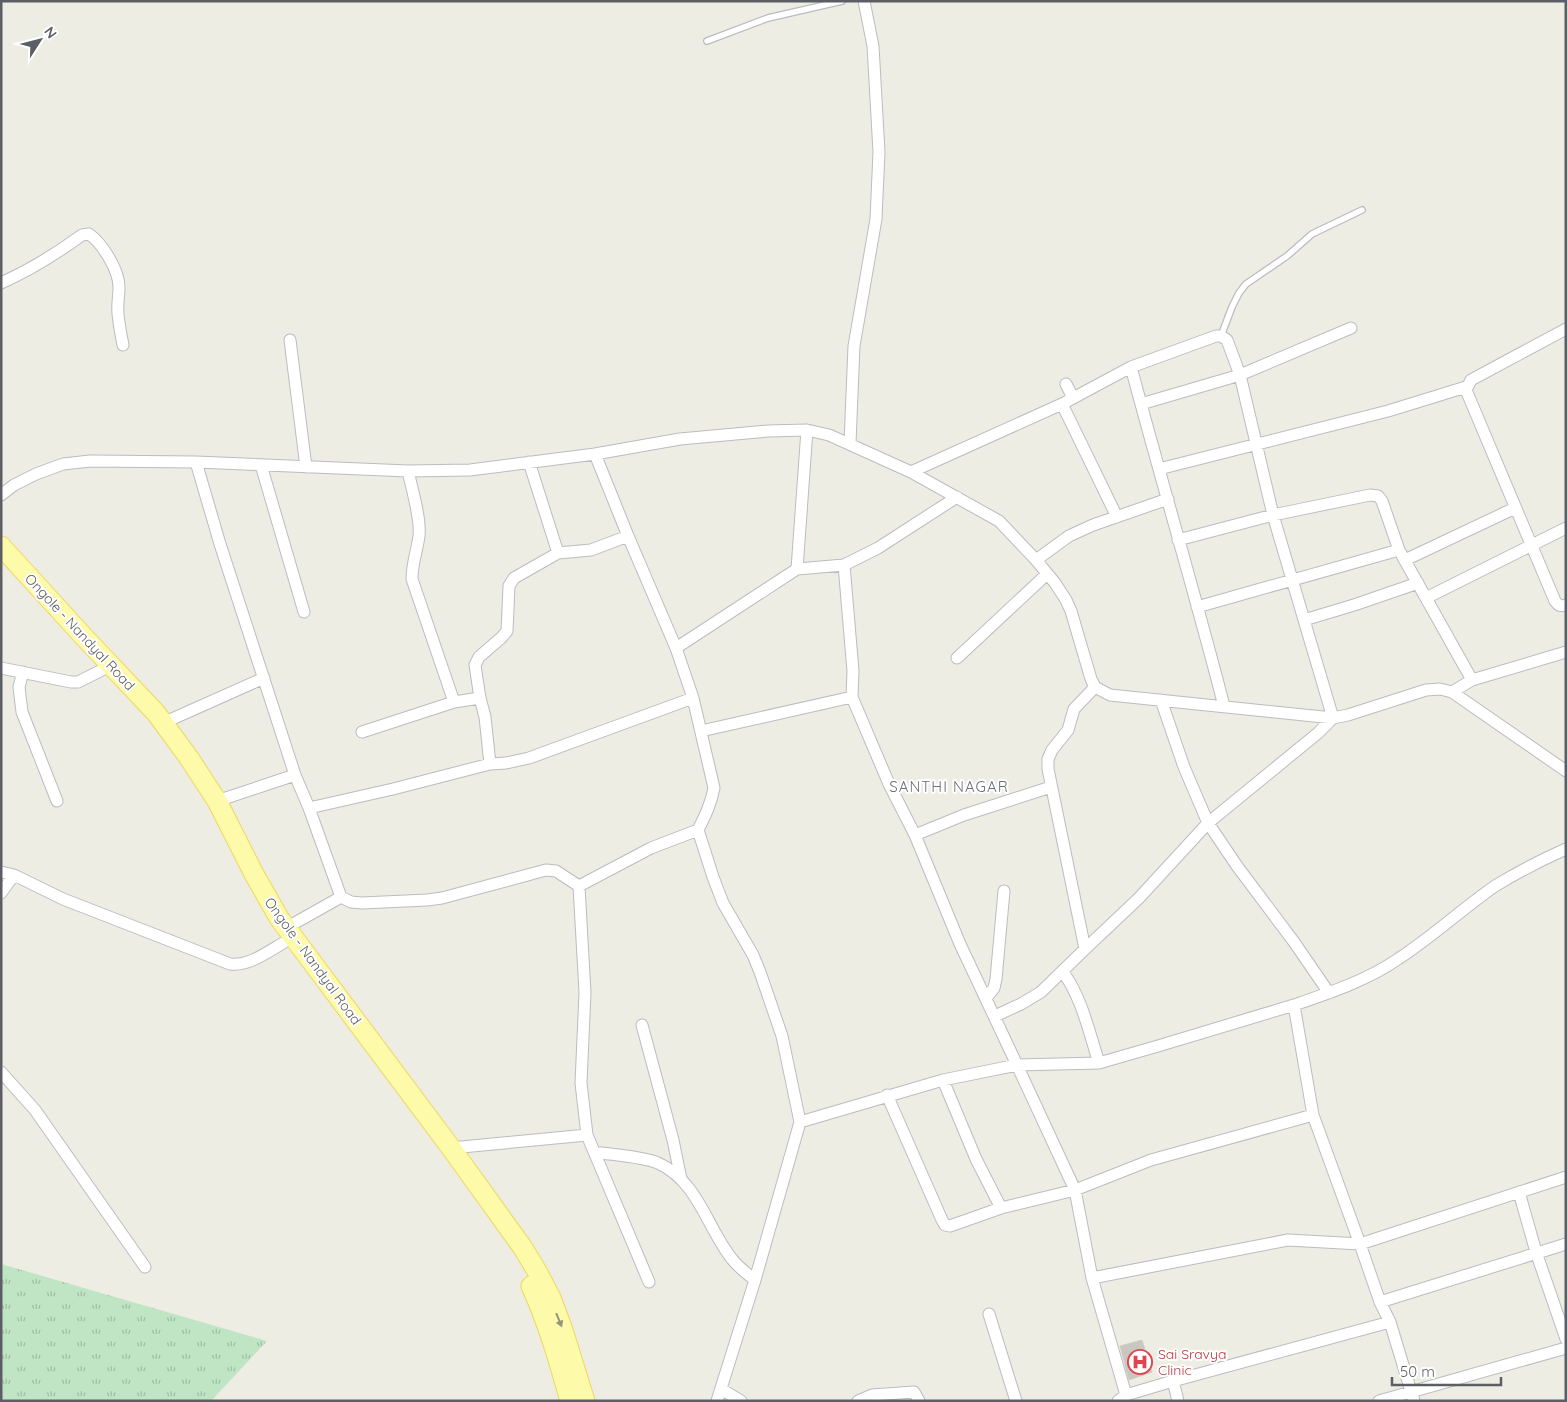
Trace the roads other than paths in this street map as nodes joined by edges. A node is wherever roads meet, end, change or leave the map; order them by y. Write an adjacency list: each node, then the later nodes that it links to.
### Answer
1 (842, 1): 3 (lane)
2 (864, 1): 19 (street)
3 (707, 41)
4 (1362, 210): 8 (lane)
5 (1, 283): 10 (street)
6 (1351, 328): 12 (street)
7 (1566, 329): 14 (street)
8 (1221, 336): 11 (street); 12 (street)
9 (290, 340): 25 (street)
10 (123, 345)
11 (1131, 367): 15 (street); 17 (street)
12 (1240, 375): 17 (street); 20 (street)
13 (1066, 384): 15 (street)
14 (1466, 387): 20 (street); 32 (street)
15 (1072, 398): 16 (street)
16 (1062, 404): 28 (street); 34 (street)
17 (1140, 404): 26 (street)
18 (807, 430): 19 (street); 21 (street); 45 (street)
19 (850, 443): 28 (street)
20 (1256, 444): 26 (street); 33 (street)
21 (595, 454): 23 (street); 36 (street)
22 (196, 462): 24 (street); 29 (street); 60 (street)
23 (529, 462): 27 (street); 40 (street)
24 (261, 465): 25 (street); 52 (street)
25 (306, 467): 27 (street)
26 (1159, 469): 31 (street)
27 (408, 471): 68 (street)
28 (911, 472): 30 (street)
29 (1, 496)
30 (957, 497): 42 (street); 44 (street)
31 (1168, 499): 34 (street); 37 (street)
32 (1515, 508): 38 (street); 41 (street)
33 (1274, 515): 37 (street); 41 (street); 47 (street)
34 (1117, 516): 42 (street)
35 (1566, 528): 38 (street)
36 (628, 536): 40 (street); 54 (street)
37 (1178, 540): 51 (street)
38 (1531, 545): 49 (street); 50 (street)
39 (1, 546): 71 (main road, Ongole - Nandyal Road)
40 (558, 553): 65 (street)
41 (1402, 555): 47 (street); 48 (street)
42 (1036, 560): 46 (street)
43 (1, 562): 58 (main road, Ongole - Nandyal Road)
44 (844, 565): 45 (street); 64 (street)
45 (797, 569): 54 (street)
46 (1047, 574): 56 (street); 62 (street)
47 (1292, 579): 51 (street); 53 (street)
48 (1418, 583): 49 (street); 53 (street)
49 (1426, 598): 61 (street)
50 (1566, 605)
51 (1196, 607): 69 (street)
52 (304, 612)
53 (1304, 620): 70 (street)
54 (676, 648): 66 (street)
55 (1566, 652): 61 (street)
56 (957, 658)
57 (1, 668): 59 (street)
58 (102, 670): 59 (street); 91 (main road, Ongole - Nandyal Road)
59 (22, 672): 79 (street)
60 (264, 678): 71 (street); 76 (street)
61 (1472, 680): 63 (street)
62 (1095, 687): 67 (street); 77 (street)
63 (1452, 692): 70 (street); 75 (street)
64 (852, 697): 72 (street); 83 (street)
65 (480, 698): 68 (street); 74 (street)
66 (693, 698): 72 (street); 74 (street)
67 (1161, 700): 69 (street); 81 (street)
68 (454, 702): 73 (street)
69 (1224, 706): 70 (street)
70 (1333, 718): 81 (street)
71 (163, 723): 78 (main road, Ongole - Nandyal Road)
72 (701, 731): 82 (street)
73 (362, 732)
74 (490, 764): 80 (street)
75 (1566, 771)
76 (295, 775): 78 (street); 80 (street)
77 (1051, 787): 83 (street); 92 (street)
78 (217, 801): 91 (main road, Ongole - Nandyal Road)
79 (57, 802)
80 (309, 808): 90 (street)
81 (1208, 823): 92 (street); 94 (street)
82 (698, 830): 87 (street); 105 (street)
83 (915, 836): 95 (street)
84 (1566, 849): 94 (street)
85 (1, 872): 86 (street)
86 (14, 875): 89 (street); 91 (street)
87 (579, 886): 90 (street); 106 (street)
88 (1004, 891): 95 (street)
89 (1, 893)
90 (341, 897): 91 (street)
91 (285, 936): 107 (main road, Ongole - Nandyal Road); 130 (main road, Ongole - Nandyal Road)
92 (1085, 949): 93 (street)
93 (1062, 972): 97 (street); 99 (street)
94 (1329, 993): 96 (street)
95 (986, 998): 97 (street)
96 (1294, 1005): 99 (street); 104 (street)
97 (995, 1016): 100 (street)
98 (642, 1026): 110 (street)
99 (1099, 1063): 100 (street)
100 (1017, 1065): 102 (street); 111 (street)
101 (1, 1072): 117 (street)
102 (943, 1080): 103 (street); 113 (street)
103 (887, 1096): 105 (street); 113 (street)
104 (1313, 1115): 111 (street); 114 (street)
105 (800, 1122): 119 (street)
106 (586, 1135): 107 (street); 108 (street)
107 (451, 1148): 131 (main road, Ongole - Nandyal Road, one-way to 131)
108 (594, 1152): 110 (street); 120 (street)
109 (1566, 1177): 112 (street)
110 (681, 1179): 119 (street)
111 (1075, 1190): 113 (street); 118 (street)
112 (1518, 1192): 114 (street); 116 (street)
113 (1001, 1208)
114 (1360, 1244): 118 (street); 121 (street)
115 (1566, 1244): 116 (street)
116 (1536, 1252): 121 (street); 124 (street)
117 (145, 1267)
118 (1092, 1278): 129 (street)
119 (755, 1280): 127 (street)
120 (649, 1282)
121 (1380, 1302): 123 (street)
122 (989, 1314): 136 (street)
123 (1390, 1322): 126 (street); 128 (street)
124 (1566, 1339)
125 (1566, 1348): 128 (street)
126 (1173, 1381): 129 (street); 137 (street)
127 (721, 1389): 132 (street); 133 (street)
128 (1412, 1396): 138 (street)
129 (1122, 1398)
130 (570, 1401)
131 (585, 1401)
132 (717, 1401)
133 (741, 1401)
134 (858, 1401): 135 (street)
135 (919, 1401)
136 (1016, 1401)
137 (1178, 1401)
138 (1379, 1401)

